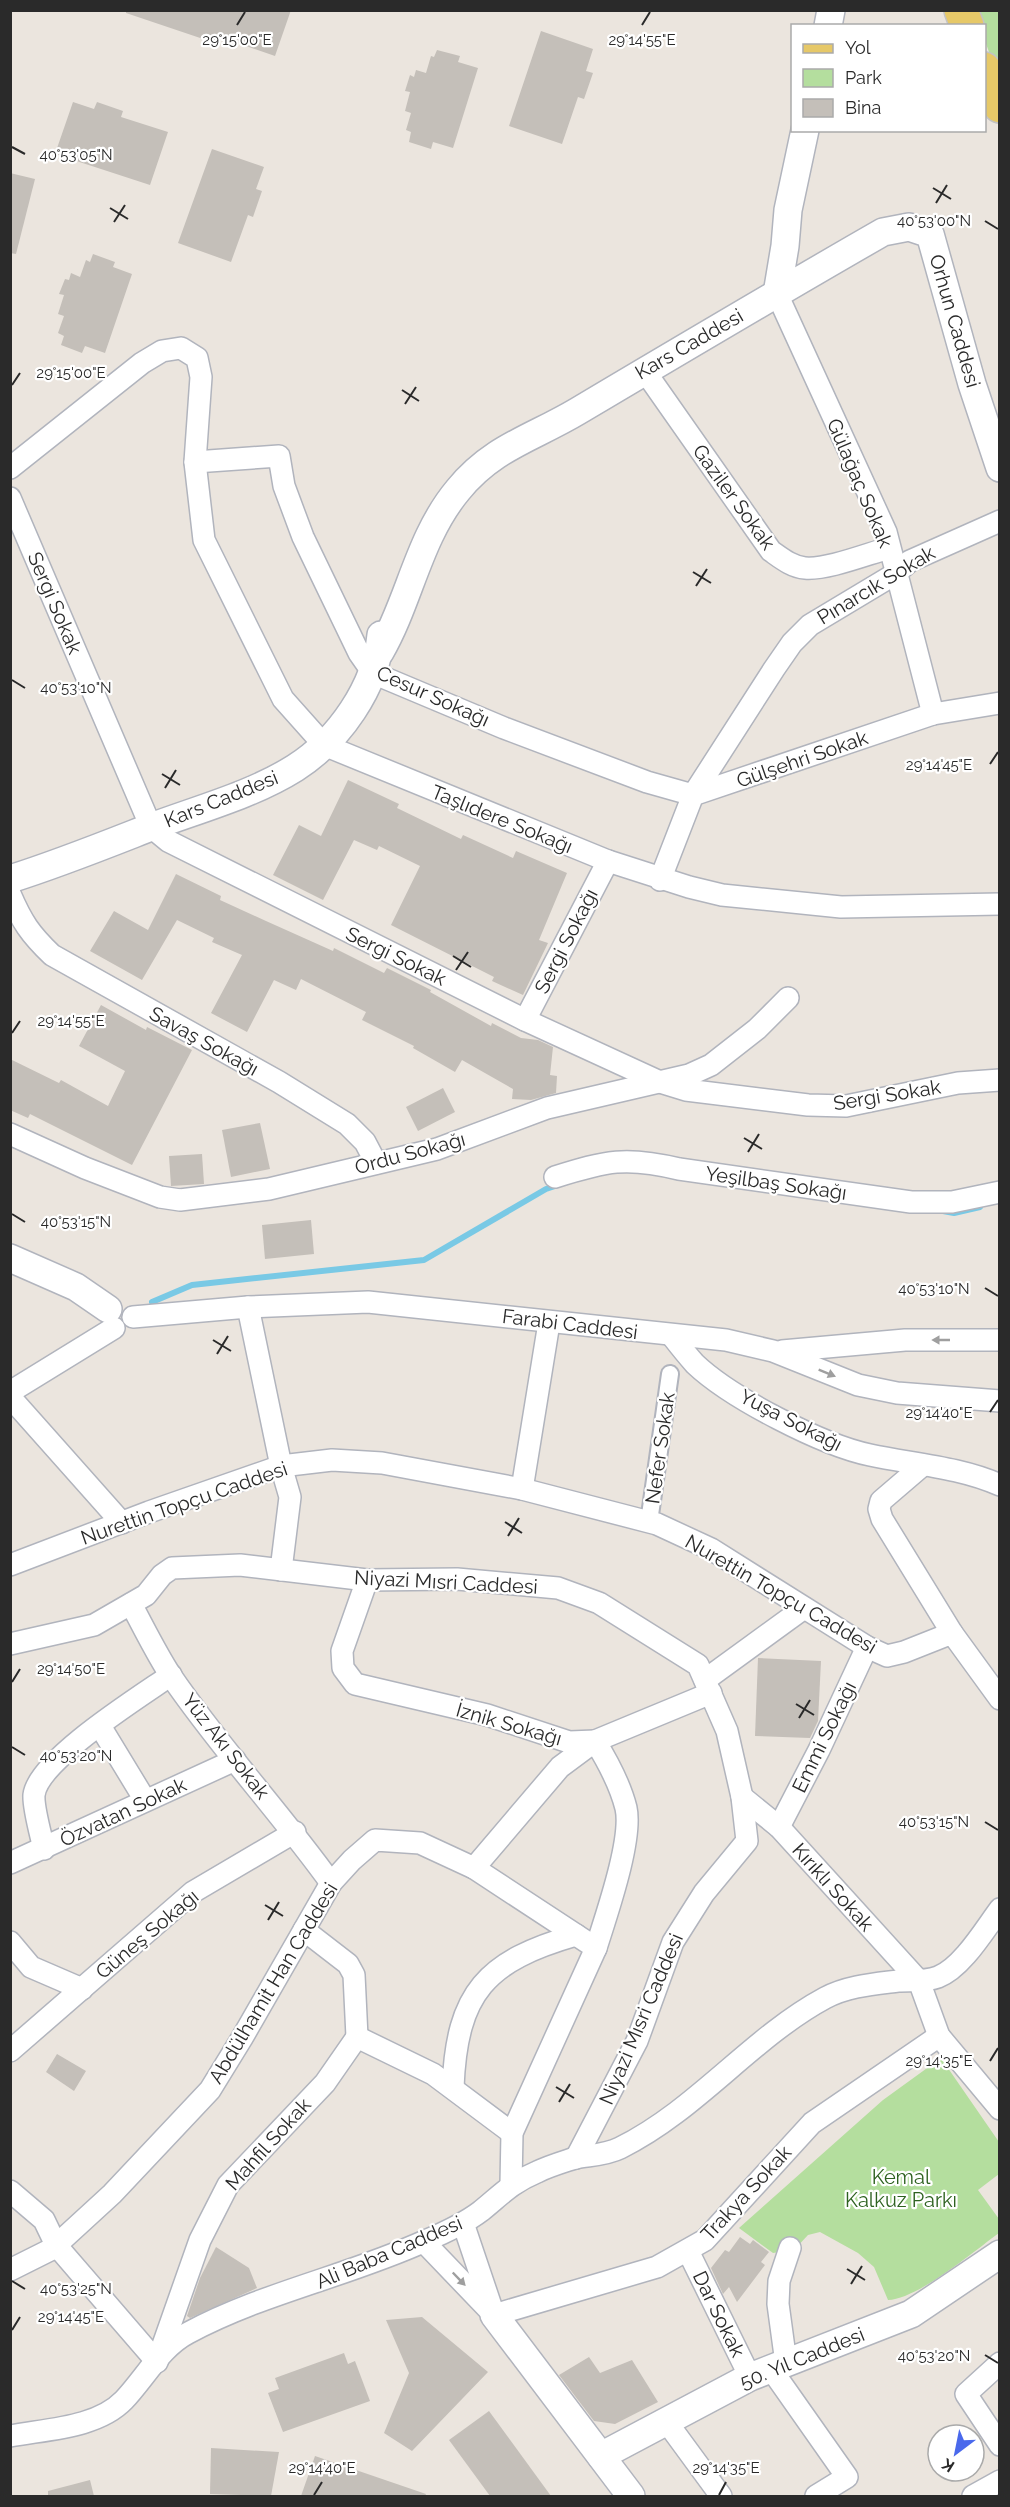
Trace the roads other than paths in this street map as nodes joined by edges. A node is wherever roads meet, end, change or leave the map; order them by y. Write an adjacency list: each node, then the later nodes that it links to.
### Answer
1 (986, 74): 2 (main road)
2 (999, 106)
3 (805, 132): 5 (street)
4 (817, 132): 5 (street)
5 (785, 246): 6 (street)
6 (777, 294): 7 (street, Kars Caddesi); 10 (street, Orhun Caddesi); 13 (street, Gülağaç Sokak)
7 (644, 370): 13 (street, Gaziler Sokak); 15 (street, Kars Caddesi)
8 (195, 462): 9 (street, Taşlıdere Sokağı); 15 (street, Cesur Sokağı); 18 (street, Taşlıdere Sokağı)
9 (10, 468)
10 (999, 468)
11 (10, 498): 20 (street, Sergi Sokak)
12 (999, 522): 14 (street, Pınarcık Sokak)
13 (889, 548): 14 (street, Gülağaç Sokak)
14 (895, 574): 17 (street, Gülağaç Sokak); 19 (street, Pınarcık Sokak)
15 (376, 663): 18 (street, Kars Caddesi); 19 (street, Cesur Sokağı)
16 (999, 703): 17 (street, Gülşehri Sokak)
17 (933, 714): 19 (street, Gülşehri Sokak)
18 (324, 745): 20 (street, Kars Caddesi); 21 (street, Taşlıdere Sokağı)
19 (693, 795): 23 (street)
20 (151, 827): 22 (street, Kars Caddesi); 27 (street, Sergi Sokak)
21 (608, 861): 23 (street, Taşlıdere Sokağı); 27 (street, Sergi Sokağı)
22 (10, 879)
23 (660, 880): 25 (street, Taşlıdere Sokağı)
24 (10, 894): 31 (street, Savaş Sokağı)
25 (999, 904)
26 (788, 998): 29 (street, Ordu Sokağı)
27 (525, 1020): 29 (street, Sergi Sokak)
28 (999, 1080): 29 (street, Sergi Sokak)
29 (660, 1082): 31 (street, Ordu Sokağı)
30 (10, 1134): 31 (street, Ordu Sokağı)
31 (376, 1163)
32 (555, 1177): 33 (street, Yeşilbaş Sokağı)
33 (999, 1192)
34 (10, 1258): 36 (street)
35 (248, 1307): 36 (street, Farabi Caddesi); 37 (street, Farabi Caddesi); 46 (street)
36 (118, 1318): 42 (street, Farabi Caddesi)
37 (549, 1323): 38 (street, Farabi Caddesi); 48 (street)
38 (672, 1336): 40 (street, Farabi Caddesi); 45 (street, Yuşa Sokağı)
39 (999, 1340): 40 (street, one-way to 40)
40 (773, 1351): 44 (street, Farabi Caddesi, one-way to 44)
41 (670, 1374): 49 (street, Nefer Sokak)
42 (10, 1392)
43 (10, 1397): 50 (street)
44 (999, 1401)
45 (923, 1465): 47 (street, Yuşa Sokağı); 56 (street)
46 (281, 1466): 48 (street, Nurettin Topçu Caddesi); 50 (street, Nurettin Topçu Caddesi); 52 (street)
47 (999, 1485)
48 (522, 1489): 49 (street, Nurettin Topçu Caddesi)
49 (649, 1522): 55 (street, Nurettin Topçu Caddesi)
50 (122, 1523): 51 (street, Nurettin Topçu Caddesi)
51 (10, 1565)
52 (281, 1570): 53 (street, Niyazi Mısri Caddesi); 54 (street, Niyazi Mısri Caddesi)
53 (367, 1580): 60 (street, Niyazi Mısri Caddesi); 63 (street, İznik Sokağı)
54 (130, 1604): 57 (street, Niyazi Mısri Caddesi); 59 (street, Yüz Akı Sokak)
55 (804, 1608): 58 (street, Nurettin Topçu Caddesi); 60 (street)
56 (952, 1633): 58 (street, Nurettin Topçu Caddesi); 61 (street)
57 (10, 1644)
58 (867, 1647): 67 (street, Emmi Sokağı)
59 (171, 1675): 62 (street); 64 (street, Yüz Akı Sokak)
60 (708, 1687): 63 (street); 65 (street, Niyazi Mısri Caddesi)
61 (999, 1699)
62 (100, 1726): 66 (street); 69 (street)
63 (595, 1741): 71 (street); 77 (street)
64 (235, 1760): 66 (street, Özvatan Sokak); 68 (street, Yüz Akı Sokak)
65 (742, 1797): 67 (street, Kırıklı Sokak); 86 (street, Niyazi Mısri Caddesi)
66 (145, 1800): 69 (street, Özvatan Sokak)
67 (779, 1827): 78 (street, Kırıklı Sokak)
68 (295, 1832): 72 (street, Yüz Akı Sokak); 79 (street, Güneş Sokağı)
69 (44, 1849): 70 (street, Özvatan Sokak)
70 (10, 1863)
71 (474, 1868): 72 (street, Abdülhamit Han Caddesi); 75 (street, Abdülhamit Han Caddesi)
72 (331, 1883): 74 (street, Abdülhamit Han Caddesi)
73 (999, 1909): 78 (street, Ali Baba Caddesi)
74 (304, 1930): 81 (street); 91 (street, Abdülhamit Han Caddesi)
75 (576, 1935): 77 (street, Abdülhamit Han Caddesi); 83 (street)
76 (10, 1942): 79 (street)
77 (596, 1948): 85 (street)
78 (919, 1981): 80 (street); 86 (street, Ali Baba Caddesi)
79 (82, 1989): 82 (street, Güneş Sokağı)
80 (939, 2036): 84 (street); 93 (street, Trakya Sokak)
81 (357, 2037): 83 (street); 97 (street, Mahfil Sokak)
82 (10, 2051)
83 (453, 2087): 85 (street)
84 (999, 2109)
85 (512, 2133): 87 (street)
86 (576, 2158): 87 (street, Ali Baba Caddesi)
87 (511, 2184): 89 (street, Ali Baba Caddesi)
88 (10, 2191): 91 (street)
89 (464, 2223): 90 (street, Ali Baba Caddesi); 96 (street)
90 (424, 2242): 96 (street, one-way to 96); 97 (street, Ali Baba Caddesi)
91 (56, 2245): 95 (street, Abdülhamit Han Caddesi); 97 (street)
92 (790, 2248): 99 (street)
93 (688, 2251): 96 (street, Trakya Sokak); 99 (street, Dar Sokak)
94 (999, 2254): 99 (street, 50. Yıl Caddesi)
95 (10, 2270)
96 (494, 2315): 103 (street)
97 (157, 2362): 101 (street, Ali Baba Caddesi)
98 (999, 2362): 102 (street)
99 (769, 2370): 100 (street, 50. Yıl Caddesi); 107 (street, Dar Sokak)
100 (666, 2421): 103 (street, 50. Yıl Caddesi); 106 (street)
101 (10, 2436)
102 (999, 2445)
103 (601, 2456): 105 (street)
104 (999, 2481): 108 (street)
105 (631, 2496)
106 (721, 2496)
107 (816, 2496)
108 (973, 2496)

